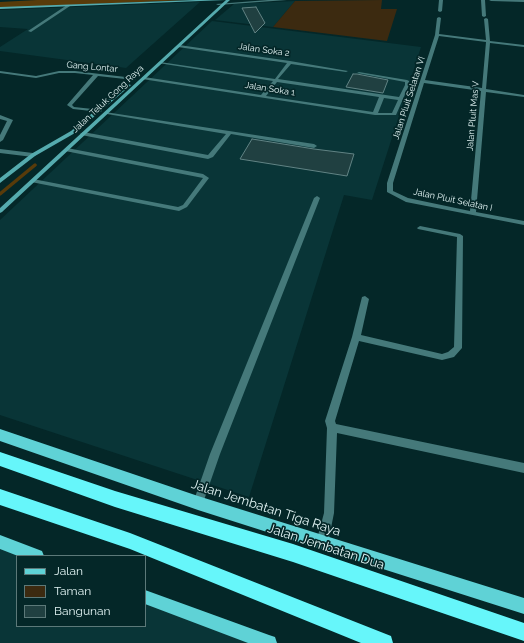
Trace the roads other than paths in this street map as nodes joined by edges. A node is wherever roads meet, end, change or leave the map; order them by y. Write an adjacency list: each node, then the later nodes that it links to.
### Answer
1 (258, 0): 7 (street)
2 (271, 0): 3 (street); 7 (street)
3 (285, 0)
4 (441, 0): 11 (street)
5 (483, 0): 15 (street, Jalan Pluit Mas V)
6 (491, 0): 8 (street)
7 (224, 1): 9 (main road); 16 (main road, Jalan Teluk Gong Raya); 17 (main road, Jalan Teluk Gong Raya)
8 (524, 2)
9 (68, 6): 10 (main road); 13 (street)
10 (0, 8)
11 (440, 11)
12 (439, 18): 14 (street, Jalan Pluit Selatan VI)
13 (30, 31)
14 (437, 35): 15 (street); 28 (street, Jalan Pluit Selatan VI)
15 (488, 41): 18 (street); 30 (street, Jalan Pluit Mas V)
16 (173, 45): 17 (main road); 26 (main road, Jalan Teluk Gong Raya)
17 (179, 46): 19 (main road, Jalan Teluk Gong Raya); 20 (street, Jalan Soka 2)
18 (524, 46)
19 (161, 62): 25 (main road, Jalan Teluk Gong Raya); 27 (street)
20 (290, 62): 21 (street, Jalan Soka 2); 27 (street)
21 (346, 71)
22 (0, 72): 24 (street, Gang Lontar)
23 (360, 73): 34 (street)
24 (96, 75): 26 (street, Gang Lontar); 35 (street)
25 (144, 78): 31 (street, Jalan Soka 1); 36 (main road, Jalan Teluk Gong Raya)
26 (134, 79): 35 (main road, Jalan Teluk Gong Raya)
27 (277, 79): 29 (street); 31 (street); 32 (street)
28 (422, 81): 30 (street); 50 (street, Jalan Pluit Selatan VI)
29 (341, 87)
30 (484, 90): 33 (street); 53 (street, Jalan Pluit Mas V)
31 (263, 96): 37 (street, Jalan Soka 1)
32 (382, 96): 34 (street); 37 (street)
33 (524, 96)
34 (401, 99): 37 (street, Jalan Soka 1)
35 (100, 111): 41 (main road, Jalan Teluk Gong Raya)
36 (107, 113): 39 (street); 40 (main road, Jalan Teluk Gong Raya)
37 (375, 114)
38 (0, 117): 42 (street)
39 (229, 133): 40 (street); 44 (street)
40 (83, 134): 43 (main road, Jalan Teluk Gong Raya)
41 (62, 139): 43 (main road); 47 (main road, Jalan Teluk Gong Raya)
42 (0, 140)
43 (75, 142): 46 (main road, Jalan Teluk Gong Raya)
44 (314, 146)
45 (0, 150): 47 (street)
46 (67, 150): 49 (main road, Jalan Teluk Gong Raya); 49 (street)
47 (33, 155): 48 (main road, Jalan Teluk Gong Raya)
48 (0, 181)
49 (33, 181): 52 (main road, Jalan Teluk Gong Raya)
50 (390, 183): 53 (street, Jalan Pluit Selatan I)
51 (317, 198): 63 (street)
52 (0, 211)
53 (473, 214): 54 (street, Jalan Pluit Selatan I)
54 (524, 223)
55 (420, 228): 57 (street)
56 (365, 299): 57 (street)
57 (356, 337): 58 (street)
58 (332, 428): 61 (street); 65 (street)
59 (0, 436): 63 (main road, Jalan Jembatan Tiga Raya)
60 (0, 459): 69 (highway, Jalan Jembatan Dua)
61 (524, 468)
62 (0, 497): 71 (highway)
63 (198, 503): 65 (main road, Jalan Jembatan Tiga Raya)
64 (0, 542): 66 (main road)
65 (322, 543): 68 (main road, Jalan Jembatan Tiga Raya)
66 (34, 555)
67 (146, 597): 70 (main road)
68 (524, 606)
69 (524, 632)
70 (270, 643)
71 (384, 643)

